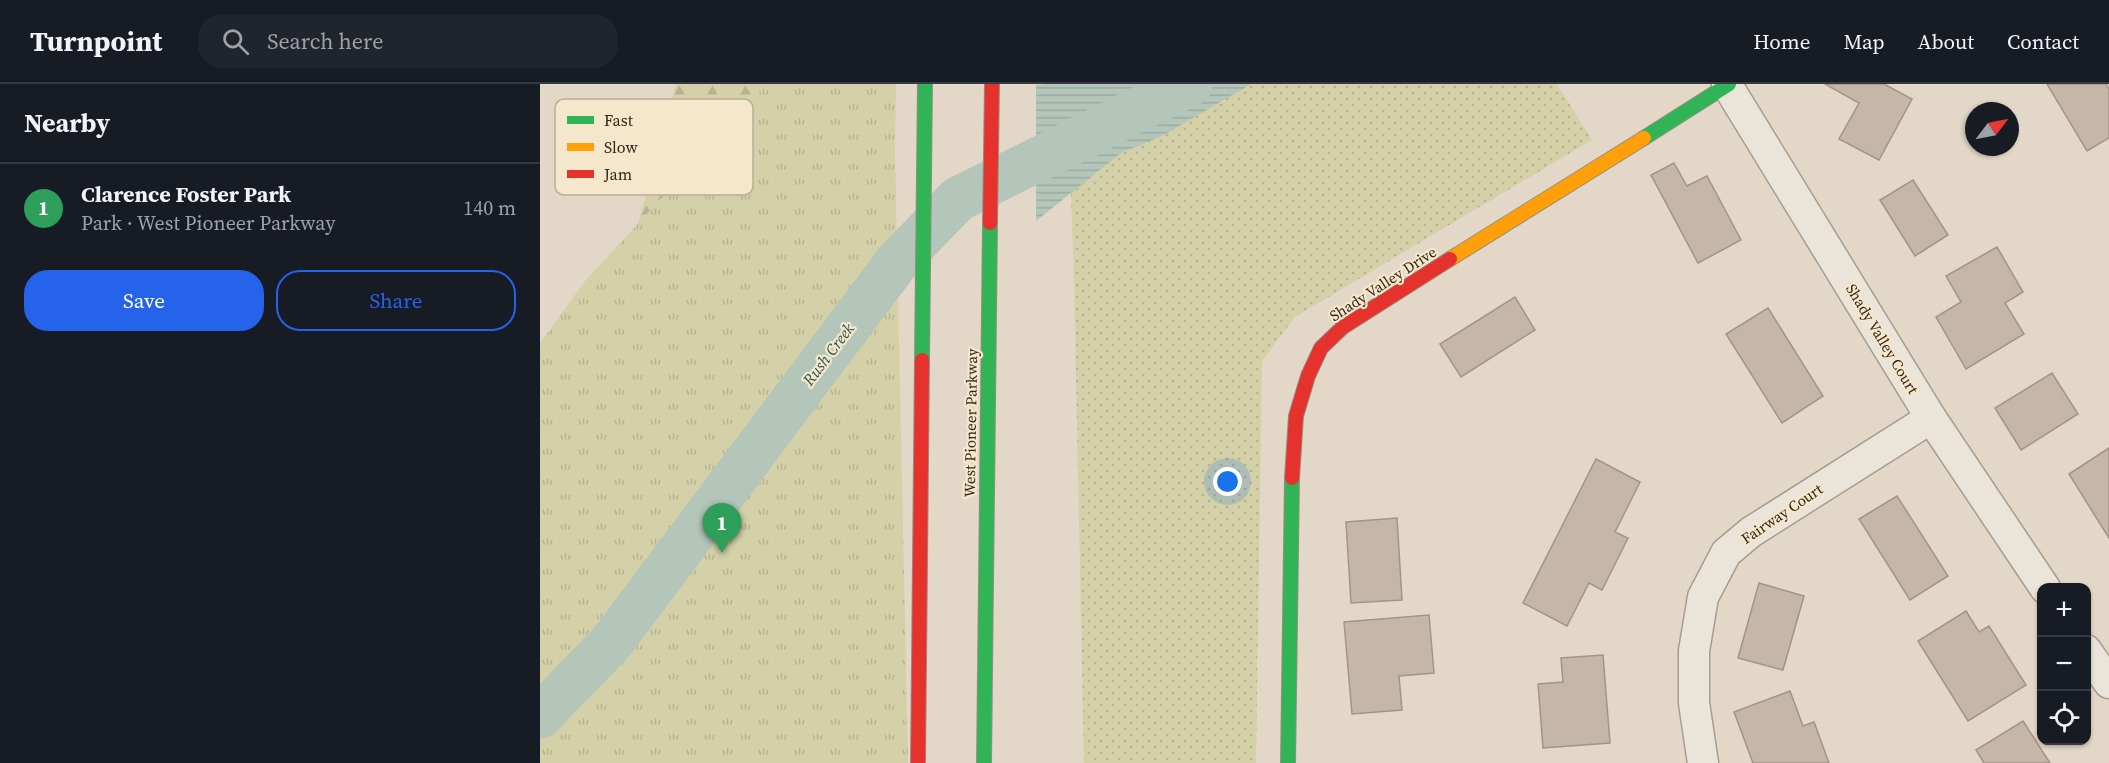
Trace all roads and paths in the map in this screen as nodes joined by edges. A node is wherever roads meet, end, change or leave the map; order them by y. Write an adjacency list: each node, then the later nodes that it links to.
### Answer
1 (925, 84): 8 (main road)
2 (992, 84): 9 (main road, West Pioneer Parkway)
3 (1728, 85): 4 (street, Shady Valley Court); 10 (main road, Shady Valley Drive)
4 (1931, 418): 5 (street, Shady Valley Court); 11 (street, Fairway Court)
5 (2042, 583)
6 (2091, 657): 7 (street)
7 (2109, 684)
8 (918, 763)
9 (984, 763)
10 (1288, 763)
11 (1704, 763)

